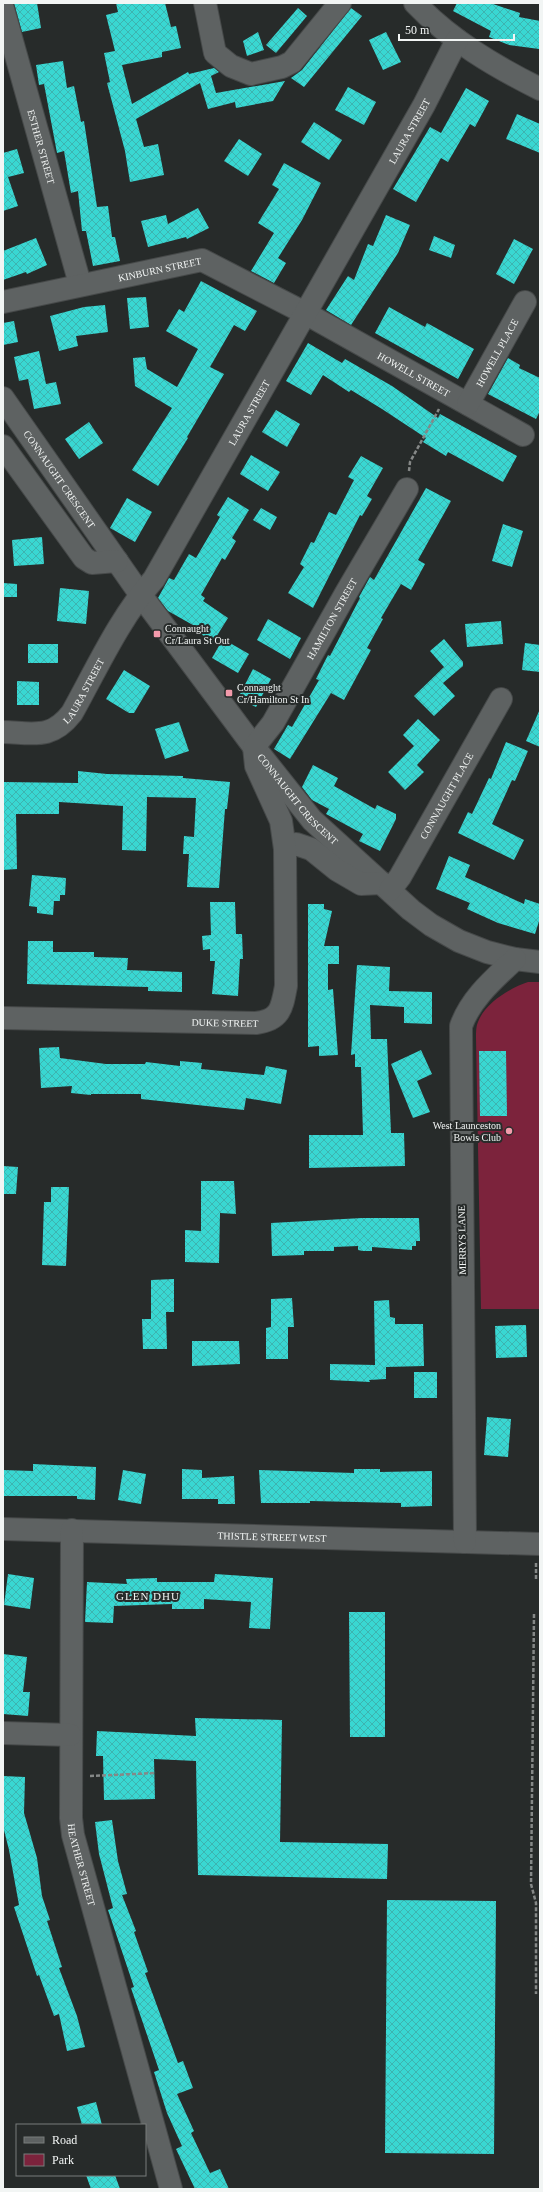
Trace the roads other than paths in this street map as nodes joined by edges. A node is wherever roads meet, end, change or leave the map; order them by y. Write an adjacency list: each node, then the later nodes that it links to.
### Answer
1 (205, 3): 2 (street)
2 (340, 3)
3 (415, 3): 5 (street)
4 (3, 9): 7 (street, ESTHER STREET)
5 (457, 40): 6 (street); 10 (street, LAURA STREET)
6 (540, 89)
7 (80, 284): 8 (street, KINBURN STREET); 10 (street, KINBURN STREET)
8 (3, 302)
9 (525, 302): 12 (street, HOWELL PLACE)
10 (305, 313): 12 (street, HOWELL STREET); 17 (street, LAURA STREET)
11 (3, 398): 16 (street, CONNAUGHT CRESCENT)
12 (468, 404): 13 (street, HOWELL STREET)
13 (523, 435)
14 (3, 446): 16 (street)
15 (407, 489): 20 (street, HAMILTON STREET)
16 (117, 561): 17 (street, CONNAUGHT CRESCENT)
17 (140, 594): 19 (street, LAURA STREET); 20 (street, CONNAUGHT CRESCENT)
18 (501, 699): 22 (street, CONNAUGHT PLACE)
19 (3, 732)
20 (254, 746): 21 (street, DUKE STREET); 22 (street, CONNAUGHT CRESCENT)
21 (284, 849): 22 (street); 25 (street, DUKE STREET)
22 (386, 887): 23 (street, CONNAUGHT CRESCENT)
23 (516, 959): 24 (street, CONNAUGHT CRESCENT); 28 (street, MERRYS LANE)
24 (540, 962)
25 (3, 1018)
26 (3, 1529): 27 (street, THISTLE STREET WEST)
27 (72, 1530): 28 (street, THISTLE STREET WEST); 31 (street, HEATHER STREET)
28 (465, 1542): 29 (street, THISTLE STREET WEST)
29 (538, 1553)
30 (3, 1733): 31 (street)
31 (70, 1735): 32 (street, HEATHER STREET)
32 (172, 2189)

